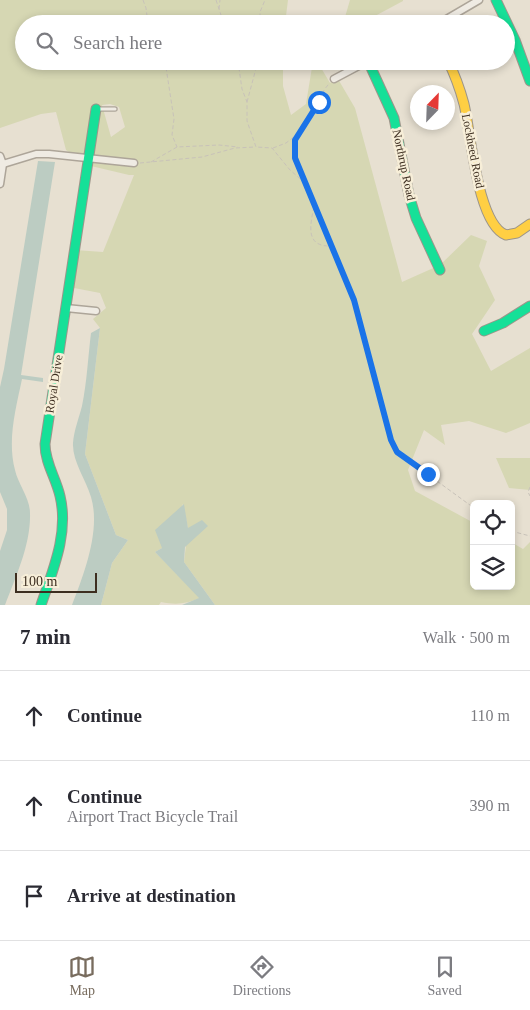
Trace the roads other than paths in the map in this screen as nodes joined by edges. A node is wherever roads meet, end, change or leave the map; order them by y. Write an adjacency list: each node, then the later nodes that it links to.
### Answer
1 (479, 0): 3 (street)
2 (496, 0): 4 (street)
3 (453, 15)
4 (505, 15)
5 (515, 41): 10 (street)
6 (351, 70): 9 (street)
7 (372, 70): 19 (street, Northrup Road)
8 (451, 70): 18 (street, Lockheed Road)
9 (334, 79)
10 (530, 81)
11 (96, 109): 12 (lane); 14 (street, Royal Drive)
12 (115, 109)
13 (0, 156): 16 (street)
14 (89, 159): 15 (street); 16 (street); 21 (street, Royal Drive)
15 (134, 163)
16 (2, 165): 17 (street)
17 (0, 184)
18 (530, 224)
19 (440, 270)
20 (530, 306): 23 (street)
21 (66, 308): 22 (street); 24 (street, Royal Drive)
22 (96, 310)
23 (484, 331)
24 (41, 605)

